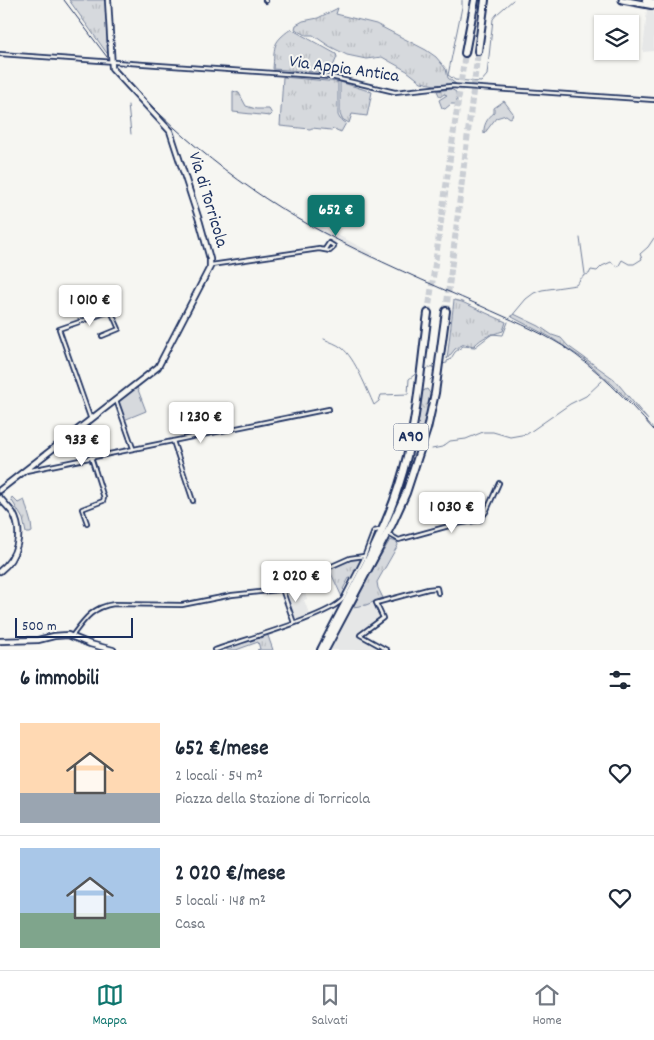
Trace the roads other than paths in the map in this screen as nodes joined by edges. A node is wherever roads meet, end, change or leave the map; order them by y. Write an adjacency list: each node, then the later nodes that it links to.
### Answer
1 (108, 0): 11 (street)
2 (474, 0): 9 (highway)
3 (486, 0): 8 (highway)
4 (622, 0): 7 (main road)
5 (633, 0): 7 (main road)
6 (645, 0): 7 (street)
7 (654, 4)
8 (478, 51)
9 (465, 53)
10 (0, 54): 11 (street, Via Appia Antica)
11 (112, 62): 12 (street, Via Appia Antica); 14 (street, Via di Torricola)
12 (654, 100)
13 (326, 247): 13 (street); 14 (street)
14 (211, 265): 18 (street, Via di Torricola)
15 (446, 311): 42 (highway, A90)
16 (428, 313): 41 (highway, A90)
17 (102, 336): 20 (street)
18 (116, 400): 20 (street, Via di Torricola); 22 (street)
19 (329, 409): 21 (street)
20 (90, 420): 24 (street, Via di Torricola)
21 (173, 441): 22 (street); 28 (street)
22 (133, 448): 23 (street)
23 (91, 456): 24 (street); 29 (street)
24 (24, 471): 26 (street, Via di Torricola)
25 (499, 484): 31 (street)
26 (0, 490)
27 (0, 498): 33 (street)
28 (193, 502)
29 (87, 523)
30 (379, 530): 32 (street)
31 (386, 533)
32 (364, 556): 34 (street); 36 (street)
33 (0, 571)
34 (282, 589): 36 (street); 37 (street)
35 (438, 593): 43 (street)
36 (294, 623): 40 (street)
37 (72, 636): 38 (street); 39 (street)
38 (0, 641)
39 (113, 650)
40 (215, 650)
41 (320, 650)
42 (325, 650)
43 (387, 650)

